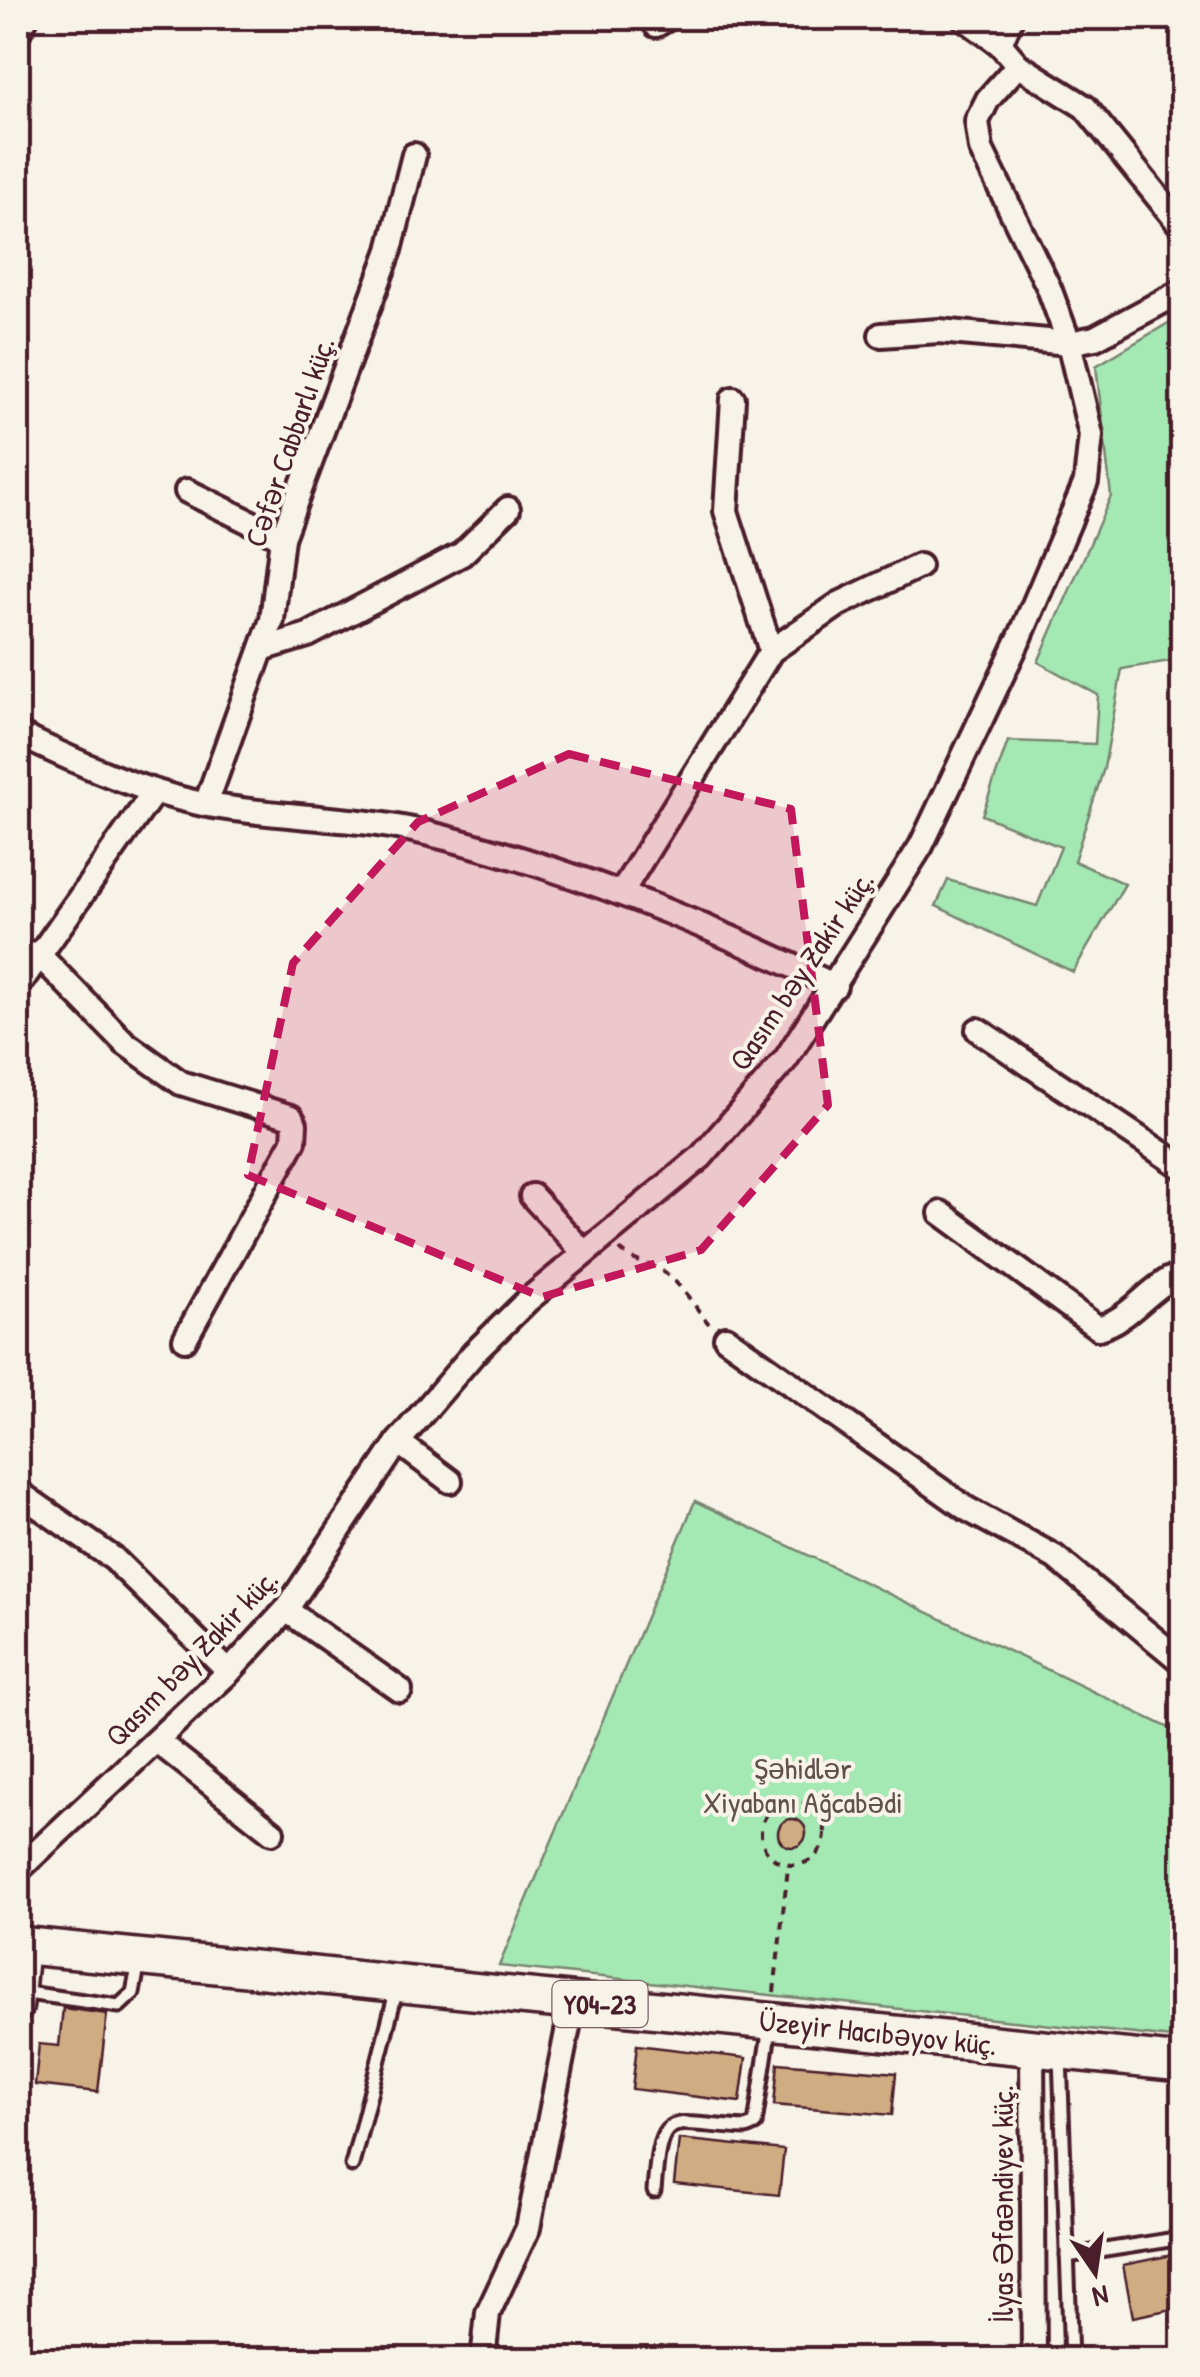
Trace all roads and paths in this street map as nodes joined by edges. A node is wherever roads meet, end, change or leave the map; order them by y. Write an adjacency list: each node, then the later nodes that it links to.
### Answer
1 (26, 18): 4 (street)
2 (964, 18): 5 (street)
3 (1011, 18): 5 (street)
4 (18, 33)
5 (1000, 44): 6 (street)
6 (1018, 65): 8 (street); 11 (street, Qasım bəy Zakir küç.)
7 (414, 155): 15 (street, Cəfər Cabbarlı küç.)
8 (1182, 227)
9 (1182, 291): 11 (street)
10 (881, 335): 11 (street)
11 (1069, 342): 25 (street, Qasım bəy Zakir küç.)
12 (733, 399): 18 (street)
13 (187, 491): 15 (street)
14 (508, 509): 17 (street)
15 (282, 538): 17 (street, Cəfər Cabbarlı küç.)
16 (920, 566): 18 (street)
17 (262, 649): 21 (street, Cəfər Cabbarlı küç.)
18 (771, 651): 22 (street)
19 (18, 734): 20 (street)
20 (154, 792): 21 (street); 23 (street)
21 (206, 804): 22 (street)
22 (621, 893): 25 (street)
23 (37, 953): 24 (street); 34 (street)
24 (18, 986)
25 (835, 986): 30 (street, Qasım bəy Zakir küç.)
26 (978, 1030): 27 (street)
27 (1182, 1167)
28 (532, 1196): 31 (street)
29 (941, 1213): 32 (street)
30 (607, 1234): 31 (street, Qasım bəy Zakir küç.); 33 (path)
31 (584, 1254): 35 (street, Qasım bəy Zakir küç.)
32 (1182, 1282)
33 (726, 1338): 39 (street)
34 (185, 1339)
35 (398, 1442): 36 (street); 38 (street, Qasım bəy Zakir küç.)
36 (450, 1481)
37 (18, 1492): 40 (street)
38 (286, 1610): 40 (street, Qasım bəy Zakir küç.); 41 (street)
39 (1182, 1662)
40 (229, 1672): 42 (street, Qasım bəy Zakir küç.)
41 (400, 1690)
42 (157, 1741): 43 (street); 45 (street, Qasım bəy Zakir küç.)
43 (272, 1832)
44 (788, 1866): 44 (path); 51 (path)
45 (18, 1870)
46 (21, 1945): 47 (main road, Üzeyir Hacıbəyov küç. / Y04-23); 49 (street)
47 (140, 1957): 48 (main road, Üzeyir Hacıbəyov küç. / Y04-23); 49 (lane)
48 (398, 1984): 50 (main road, Üzeyir Hacıbəyov küç. / Y04-23); 54 (lane)
49 (19, 2000)
50 (573, 2002): 51 (main road, Üzeyir Hacıbəyov küç. / Y04-23); 58 (street)
51 (770, 2022): 52 (main road, Üzeyir Hacıbəyov küç. / Y04-23); 55 (lane)
52 (1046, 2050): 53 (main road, Üzeyir Hacıbəyov küç. / Y04-23); 57 (lane); 59 (street, İlyas Əfaəndiyev küç.)
53 (1182, 2063)
54 (352, 2164)
55 (654, 2191)
56 (1182, 2238): 57 (lane)
57 (1067, 2256): 60 (lane)
58 (484, 2360)
59 (1034, 2360)
60 (1071, 2360)

